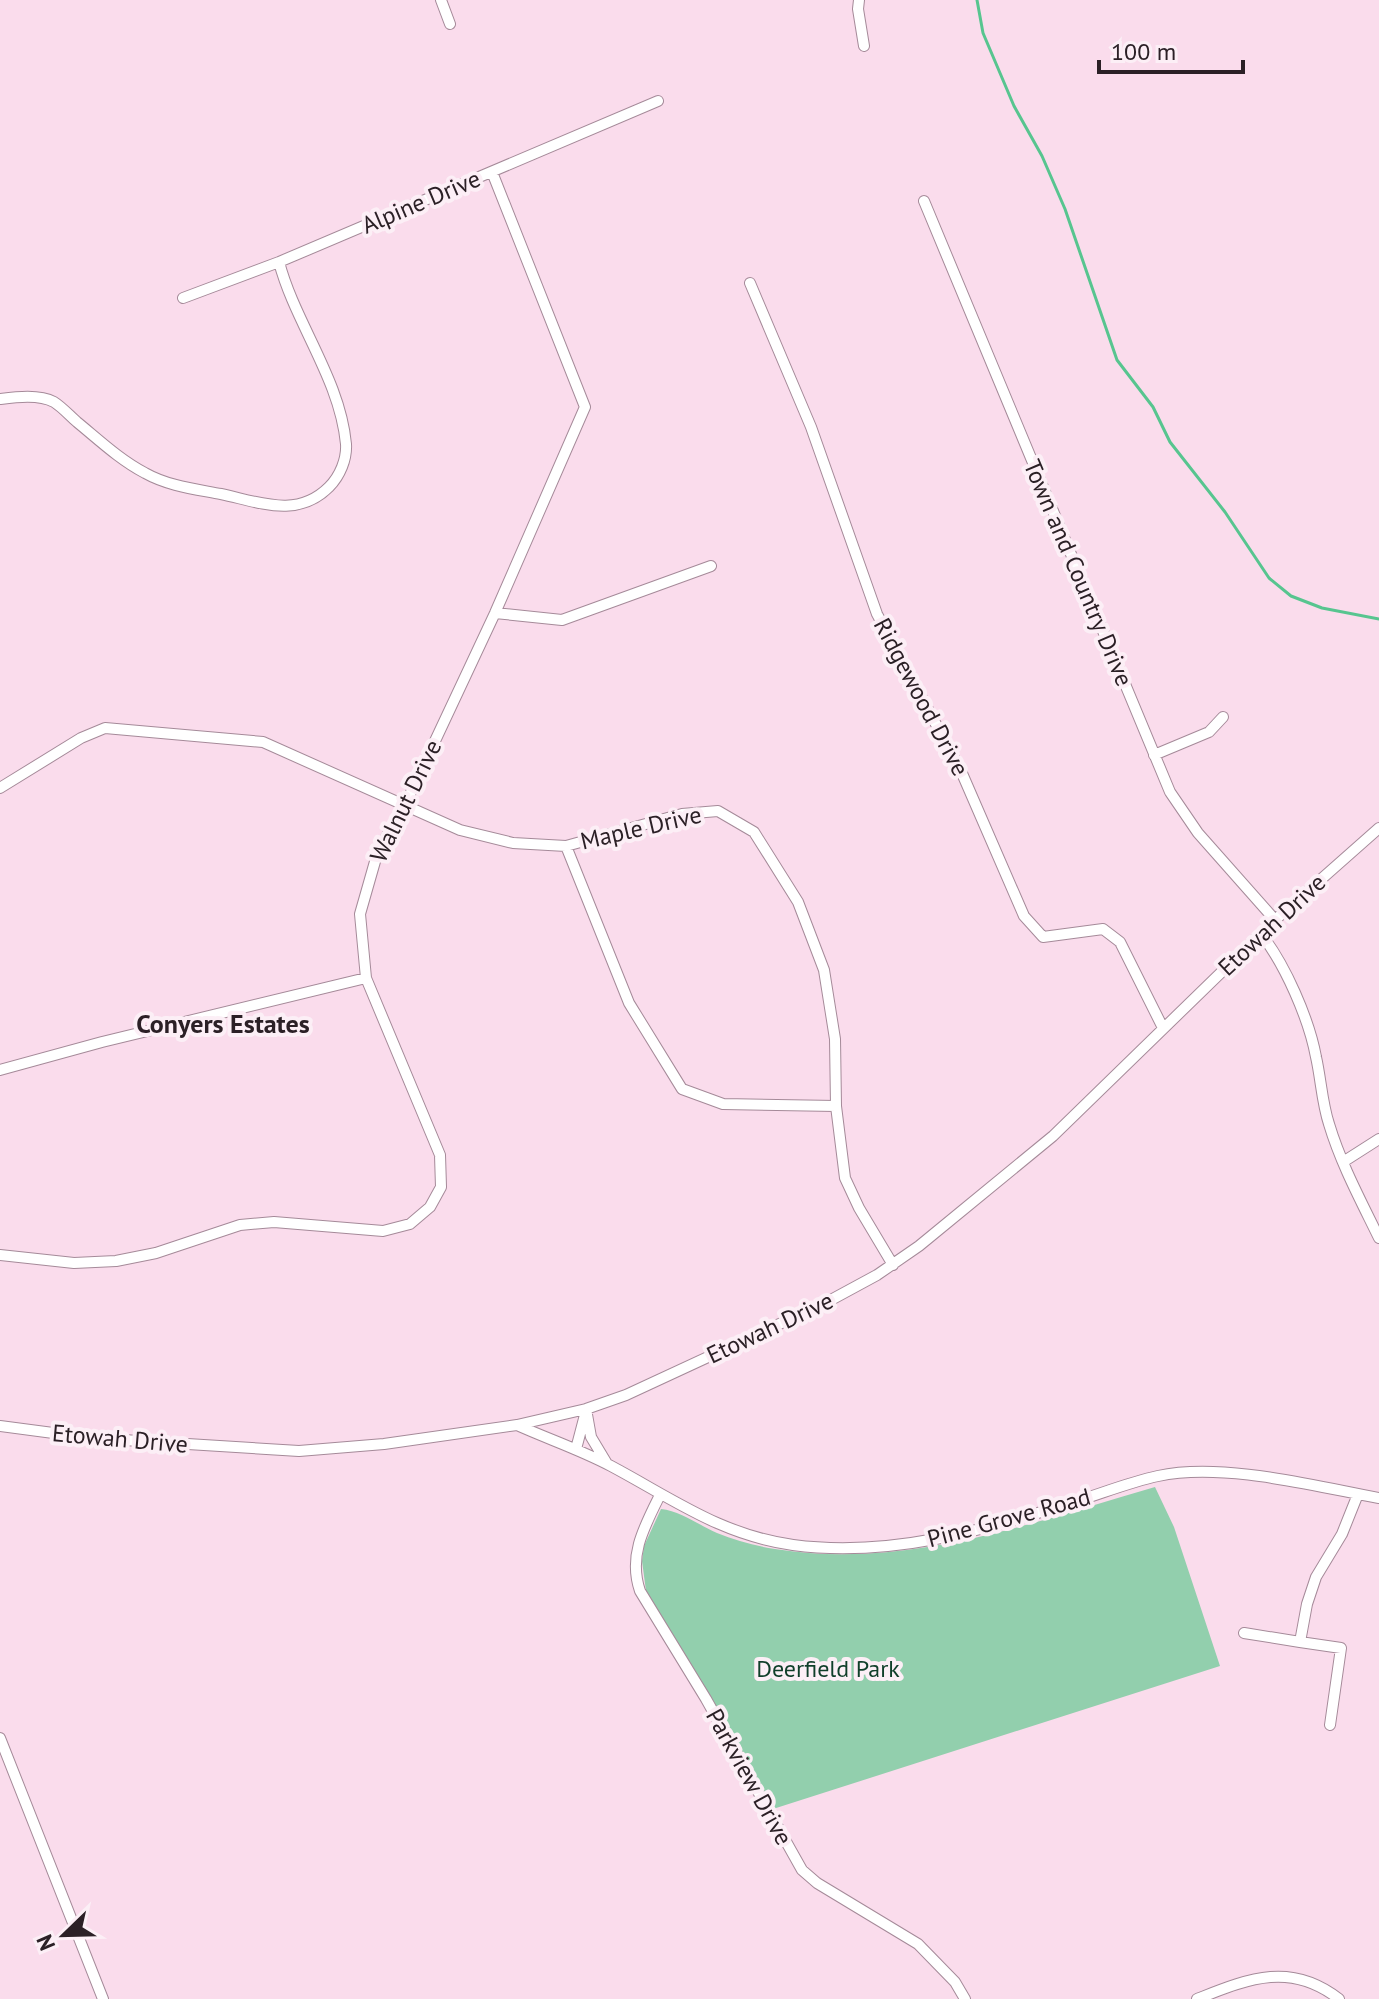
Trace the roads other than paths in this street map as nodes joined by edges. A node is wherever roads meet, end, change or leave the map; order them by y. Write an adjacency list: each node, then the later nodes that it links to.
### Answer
1 (441, 0): 3 (street)
2 (859, 0): 4 (street)
3 (450, 24)
4 (864, 46)
5 (658, 101): 6 (street, Alpine Drive)
6 (492, 172): 8 (street, Alpine Drive); 13 (street, Walnut Drive)
7 (924, 201): 15 (street, Town and Country Drive)
8 (279, 262): 10 (street, Alpine Drive); 11 (street)
9 (750, 283): 23 (street, Ridgewood Drive)
10 (183, 298)
11 (0, 399)
12 (711, 566): 13 (street)
13 (495, 613): 17 (street, Walnut Drive)
14 (1223, 717): 15 (street)
15 (1154, 755): 20 (street, Town and Country Drive)
16 (0, 788): 17 (street, Maple Drive)
17 (405, 805): 19 (street, Maple Drive); 22 (street, Walnut Drive)
18 (1379, 828): 20 (street, Etowah Drive)
19 (566, 846): 25 (street); 25 (street, Maple Drive)
20 (1275, 920): 21 (street, Etowah Drive)
21 (1261, 934): 23 (street, Etowah Drive); 27 (street)
22 (366, 978): 24 (street); 29 (street, Walnut Drive)
23 (1163, 1028): 30 (street, Etowah Drive)
24 (0, 1070)
25 (836, 1106): 30 (street, Maple Drive)
26 (1379, 1139): 27 (street)
27 (1343, 1162): 28 (street)
28 (1379, 1238)
29 (0, 1255)
30 (893, 1265): 31 (street, Etowah Drive)
31 (586, 1409): 32 (street, Etowah Drive); 34 (street); 35 (street)
32 (517, 1425): 33 (street, Etowah Drive); 34 (street, Pine Grove Road)
33 (0, 1426)
34 (576, 1449): 35 (street, Pine Grove Road)
35 (607, 1464): 37 (street, Pine Grove Road)
36 (1358, 1494): 37 (street, Pine Grove Road); 38 (street, Pine Grove Road); 40 (street)
37 (660, 1495): 44 (street, Parkview Drive)
38 (1379, 1498)
39 (1244, 1633): 40 (street)
40 (1300, 1642): 41 (street)
41 (1330, 1725)
42 (0, 1738): 43 (street)
43 (103, 1999)
44 (965, 1999)
45 (1197, 1999): 46 (street)
46 (1339, 1999)

